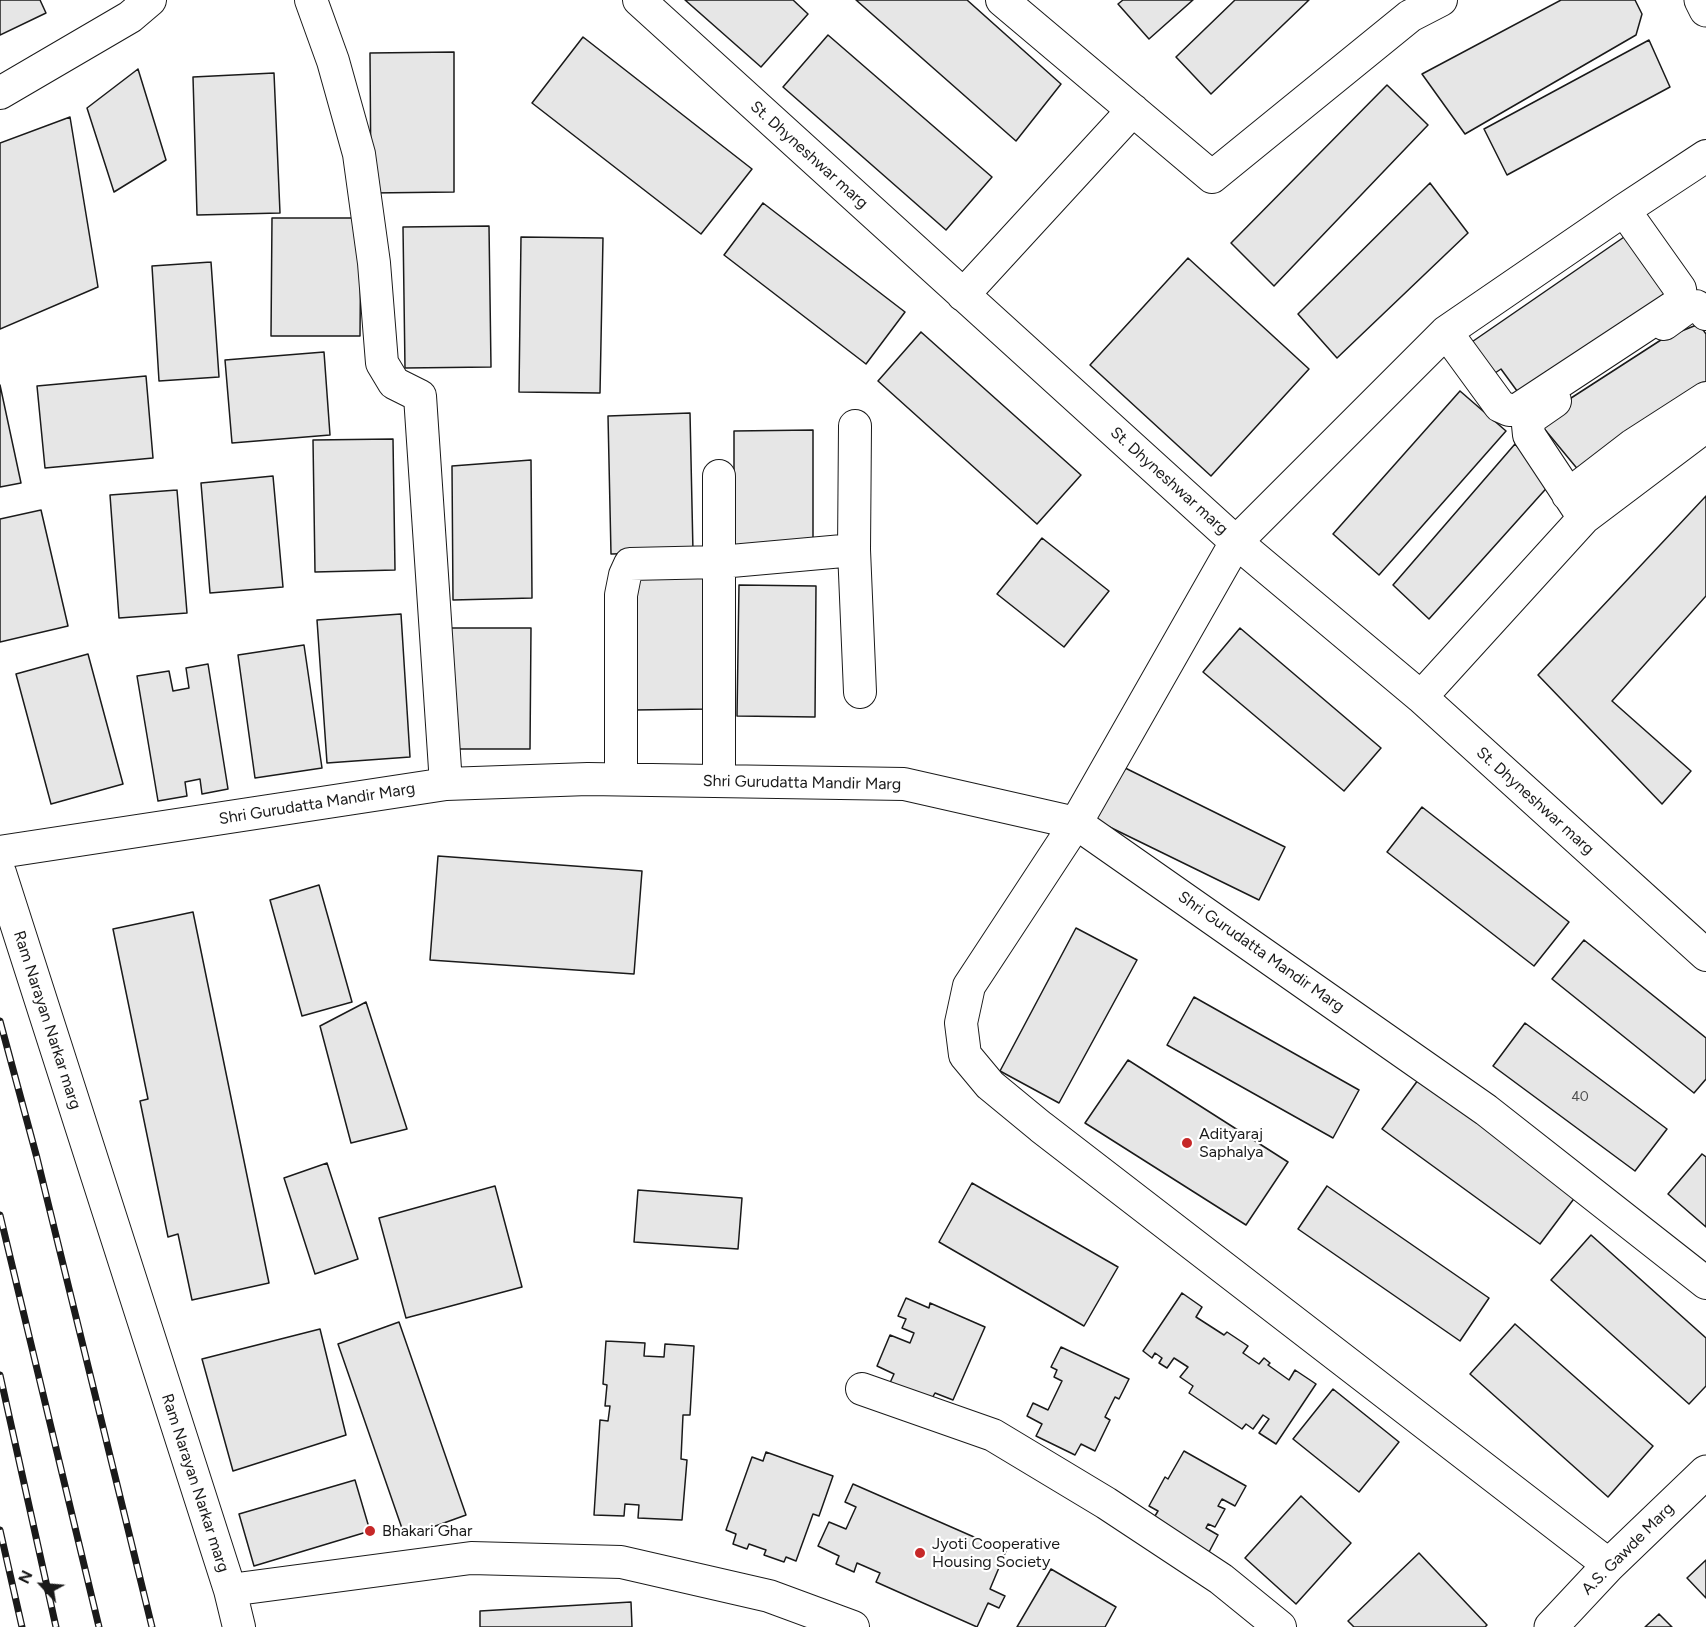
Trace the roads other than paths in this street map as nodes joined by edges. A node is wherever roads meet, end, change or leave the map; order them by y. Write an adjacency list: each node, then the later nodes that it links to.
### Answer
1 (150, 0): 9 (street)
2 (311, 0): 28 (street)
3 (639, 0): 13 (street, St. Dhyneshwar marg)
4 (1441, 0): 7 (street)
5 (1701, 0): 8 (street)
6 (1022, 6): 10 (street)
7 (1407, 8): 10 (street)
8 (1706, 10)
9 (0, 93)
10 (1133, 110): 13 (street)
11 (1706, 156): 12 (street)
12 (1629, 217): 15 (street); 15 (street)
13 (963, 294): 21 (street, St. Dhyneshwar marg)
14 (1706, 314): 20 (street)
15 (1452, 340): 21 (street)
16 (1706, 399): 20 (street)
17 (855, 426): 22 (street)
18 (1706, 426): 20 (street)
19 (720, 476): 23 (street)
20 (1576, 506): 25 (street)
21 (1236, 542): 25 (street, St. Dhyneshwar marg); 29 (street)
22 (854, 550): 23 (street); 24 (street)
23 (720, 562): 26 (street); 27 (street)
24 (860, 692)
25 (1421, 697): 32 (street, St. Dhyneshwar marg)
26 (621, 779): 27 (street, Shri Gurudatta Mandir Marg); 28 (street, Shri Gurudatta Mandir Marg)
27 (719, 781): 29 (street, Shri Gurudatta Mandir Marg)
28 (446, 784): 30 (street, Shri Gurudatta Mandir Marg)
29 (1076, 823): 33 (street, Shri Gurudatta Mandir Marg); 36 (street)
30 (0, 852)
31 (0, 873): 37 (street, Ram Narayan Narkar marg)
32 (1706, 955)
33 (1706, 1283)
34 (862, 1389): 40 (street)
35 (1706, 1472): 36 (street, A.S. Gawde Marg)
36 (1609, 1565): 41 (street, A.S. Gawde Marg)
37 (230, 1590): 38 (street); 39 (street, Ram Narayan Narkar marg)
38 (239, 1627)
39 (853, 1627)
40 (1280, 1627)
41 (1551, 1627)

